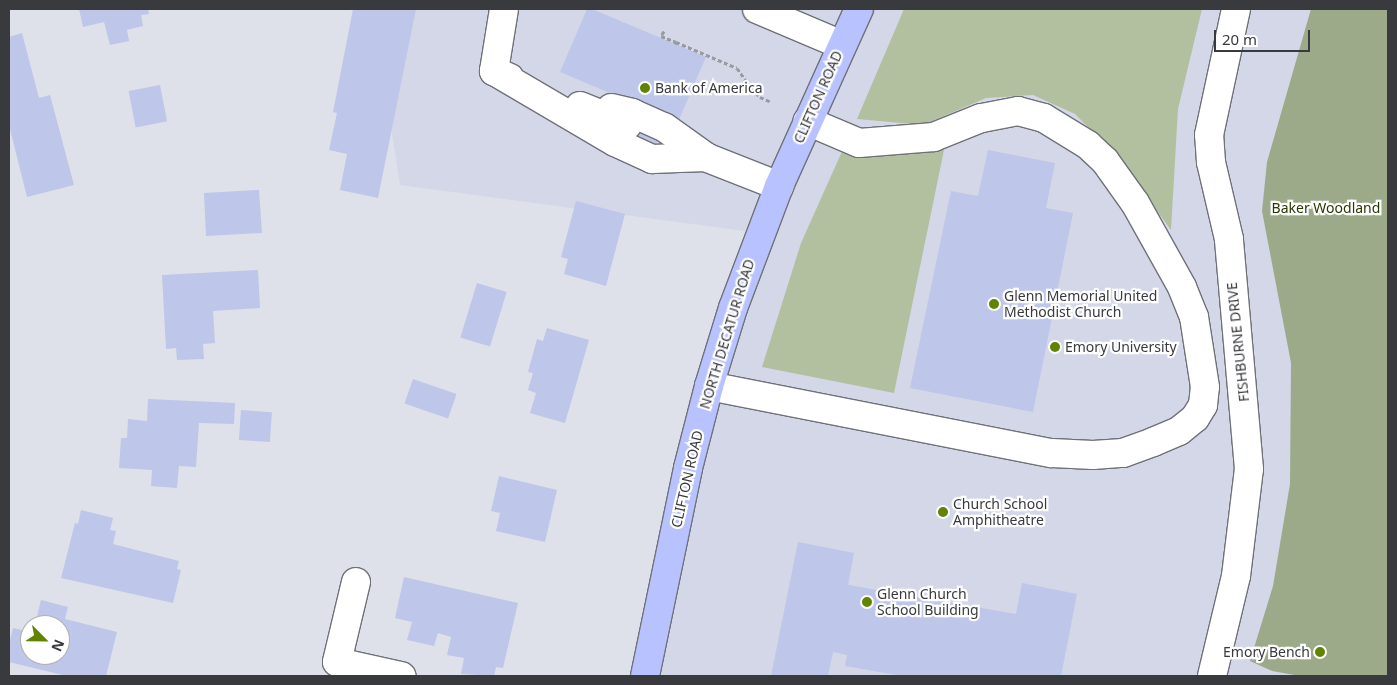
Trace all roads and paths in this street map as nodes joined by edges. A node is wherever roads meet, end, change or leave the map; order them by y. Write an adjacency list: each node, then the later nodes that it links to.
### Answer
1 (504, 9): 7 (street)
2 (757, 9): 6 (street)
3 (859, 9): 6 (main road, CLIFTON ROAD)
4 (1236, 9): 15 (street, FISHBURNE DRIVE)
5 (664, 30): 9 (path)
6 (842, 45): 10 (main road)
7 (494, 71): 8 (street); 13 (street)
8 (551, 94): 11 (street); 13 (street)
9 (771, 102)
10 (807, 121): 14 (main road, CLIFTON ROAD); 17 (street)
11 (627, 125)
12 (659, 138): 13 (street)
13 (706, 157): 14 (street)
14 (778, 186): 16 (main road, CLIFTON ROAD)
15 (1241, 382): 17 (street); 21 (street, FISHBURNE DRIVE)
16 (709, 386): 17 (street); 20 (main road, CLIFTON ROAD)
17 (1205, 387)
18 (356, 582): 19 (street)
19 (401, 676)
20 (645, 676)
21 (1212, 676)

